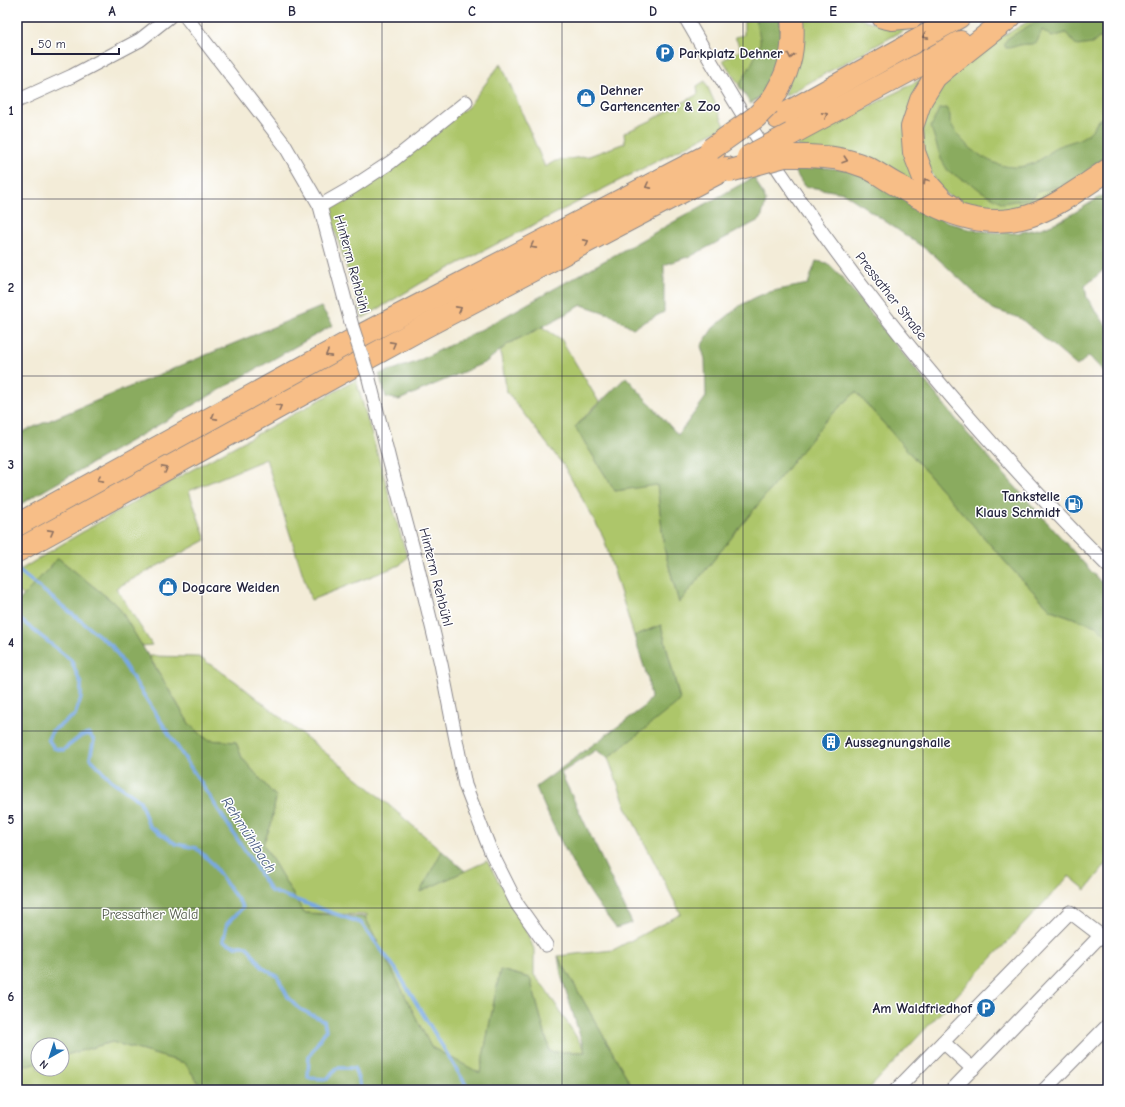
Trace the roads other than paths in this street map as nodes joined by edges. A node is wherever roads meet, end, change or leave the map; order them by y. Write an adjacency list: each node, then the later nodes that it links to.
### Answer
1 (169, 17): 10 (street)
2 (186, 17): 15 (street, Hinterm Rehbühl)
3 (685, 17): 19 (street, Pressather Straße)
4 (792, 17): 12 (highway, one-way to 12)
5 (883, 17): 6 (highway)
6 (912, 17)
7 (959, 17): 12 (highway, one-way to 12)
8 (1001, 17): 12 (highway, one-way to 8)
9 (1010, 17): 16 (highway, one-way to 9)
10 (17, 101)
11 (466, 102): 15 (street, Hinterm Rehbühl)
12 (779, 119): 13 (highway, bridge); 13 (highway, bridge)
13 (719, 163): 16 (highway, one-way to 16, bridge); 17 (highway, one-way to 17); 18 (highway, one-way to 13)
14 (1108, 170): 16 (highway)
15 (320, 206): 21 (street, Hinterm Rehbühl, bridge)
16 (964, 217)
17 (17, 525)
18 (17, 551)
19 (1108, 566)
20 (1105, 938): 23 (street); 24 (street)
21 (546, 945)
22 (1108, 1025): 27 (street)
23 (943, 1042): 24 (street); 25 (street)
24 (973, 1069): 26 (street)
25 (896, 1090)
26 (952, 1090)
27 (1044, 1090)

